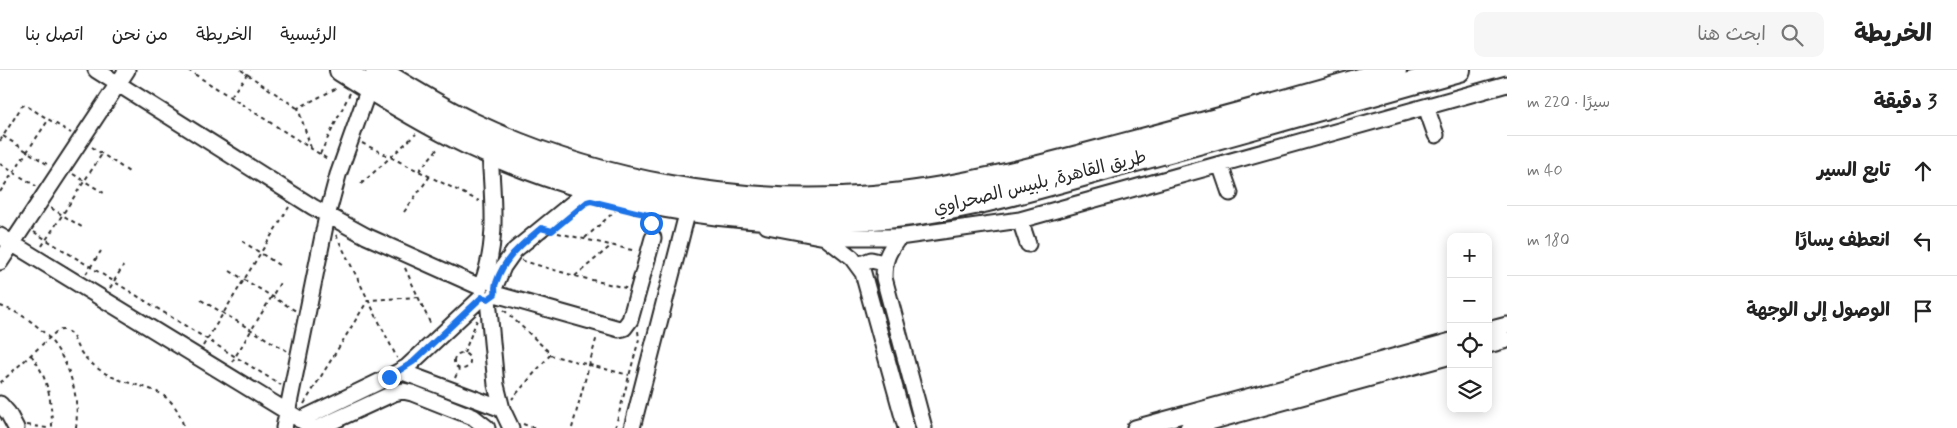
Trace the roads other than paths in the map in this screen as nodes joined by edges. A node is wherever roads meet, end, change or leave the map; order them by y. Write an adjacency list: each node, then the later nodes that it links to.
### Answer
1 (96, 70): 6 (street)
2 (127, 70): 6 (street)
3 (1395, 70): 5 (highway, طريق القاهرة, بلبيس الصحراوي)
4 (1459, 70): 15 (highway, طريق القاهرة, بلبيس الصحراوي)
5 (359, 80): 10 (highway, طريق القاهرة, بلبيس الصحراوي); 16 (street)
6 (118, 84): 16 (street); 21 (street)
7 (1507, 84): 8 (street)
8 (1426, 107): 9 (street); 11 (street)
9 (1436, 135)
10 (490, 152): 12 (highway, طريق القاهرة, بلبيس الصحراوي); 22 (street)
11 (1220, 164): 13 (street); 17 (street)
12 (591, 188): 14 (highway, طريق القاهرة, بلبيس الصحراوي); 24 (street)
13 (1230, 193)
14 (688, 210): 15 (highway, طريق القاهرة, بلبيس الصحراوي); 45 (street)
15 (719, 215): 18 (street)
16 (327, 216): 28 (street); 38 (street)
17 (1020, 220): 19 (street); 23 (street)
18 (824, 237): 19 (street); 27 (street)
19 (899, 237): 26 (street)
20 (653, 238): 28 (street)
21 (6, 240): 25 (street); 38 (street)
22 (493, 242): 24 (street); 28 (street)
23 (1028, 244)
24 (515, 250): 28 (street)
25 (0, 262)
26 (884, 263): 27 (street); 47 (street)
27 (858, 265): 46 (street)
28 (487, 293): 35 (street); 37 (street)
29 (1507, 325): 30 (street)
30 (1492, 329)
31 (1507, 340): 33 (street)
32 (1447, 342): 48 (street)
33 (1492, 345)
34 (1447, 357): 49 (street)
35 (401, 370): 37 (street); 38 (street)
36 (0, 404): 39 (street)
37 (502, 409): 44 (street)
38 (294, 416): 40 (street); 41 (street)
39 (15, 426)
40 (284, 428)
41 (314, 428)
42 (318, 428): 43 (street)
43 (487, 428)
44 (511, 428)
45 (632, 428)
46 (906, 428)
47 (924, 428)
48 (1135, 428)
49 (1188, 428)

